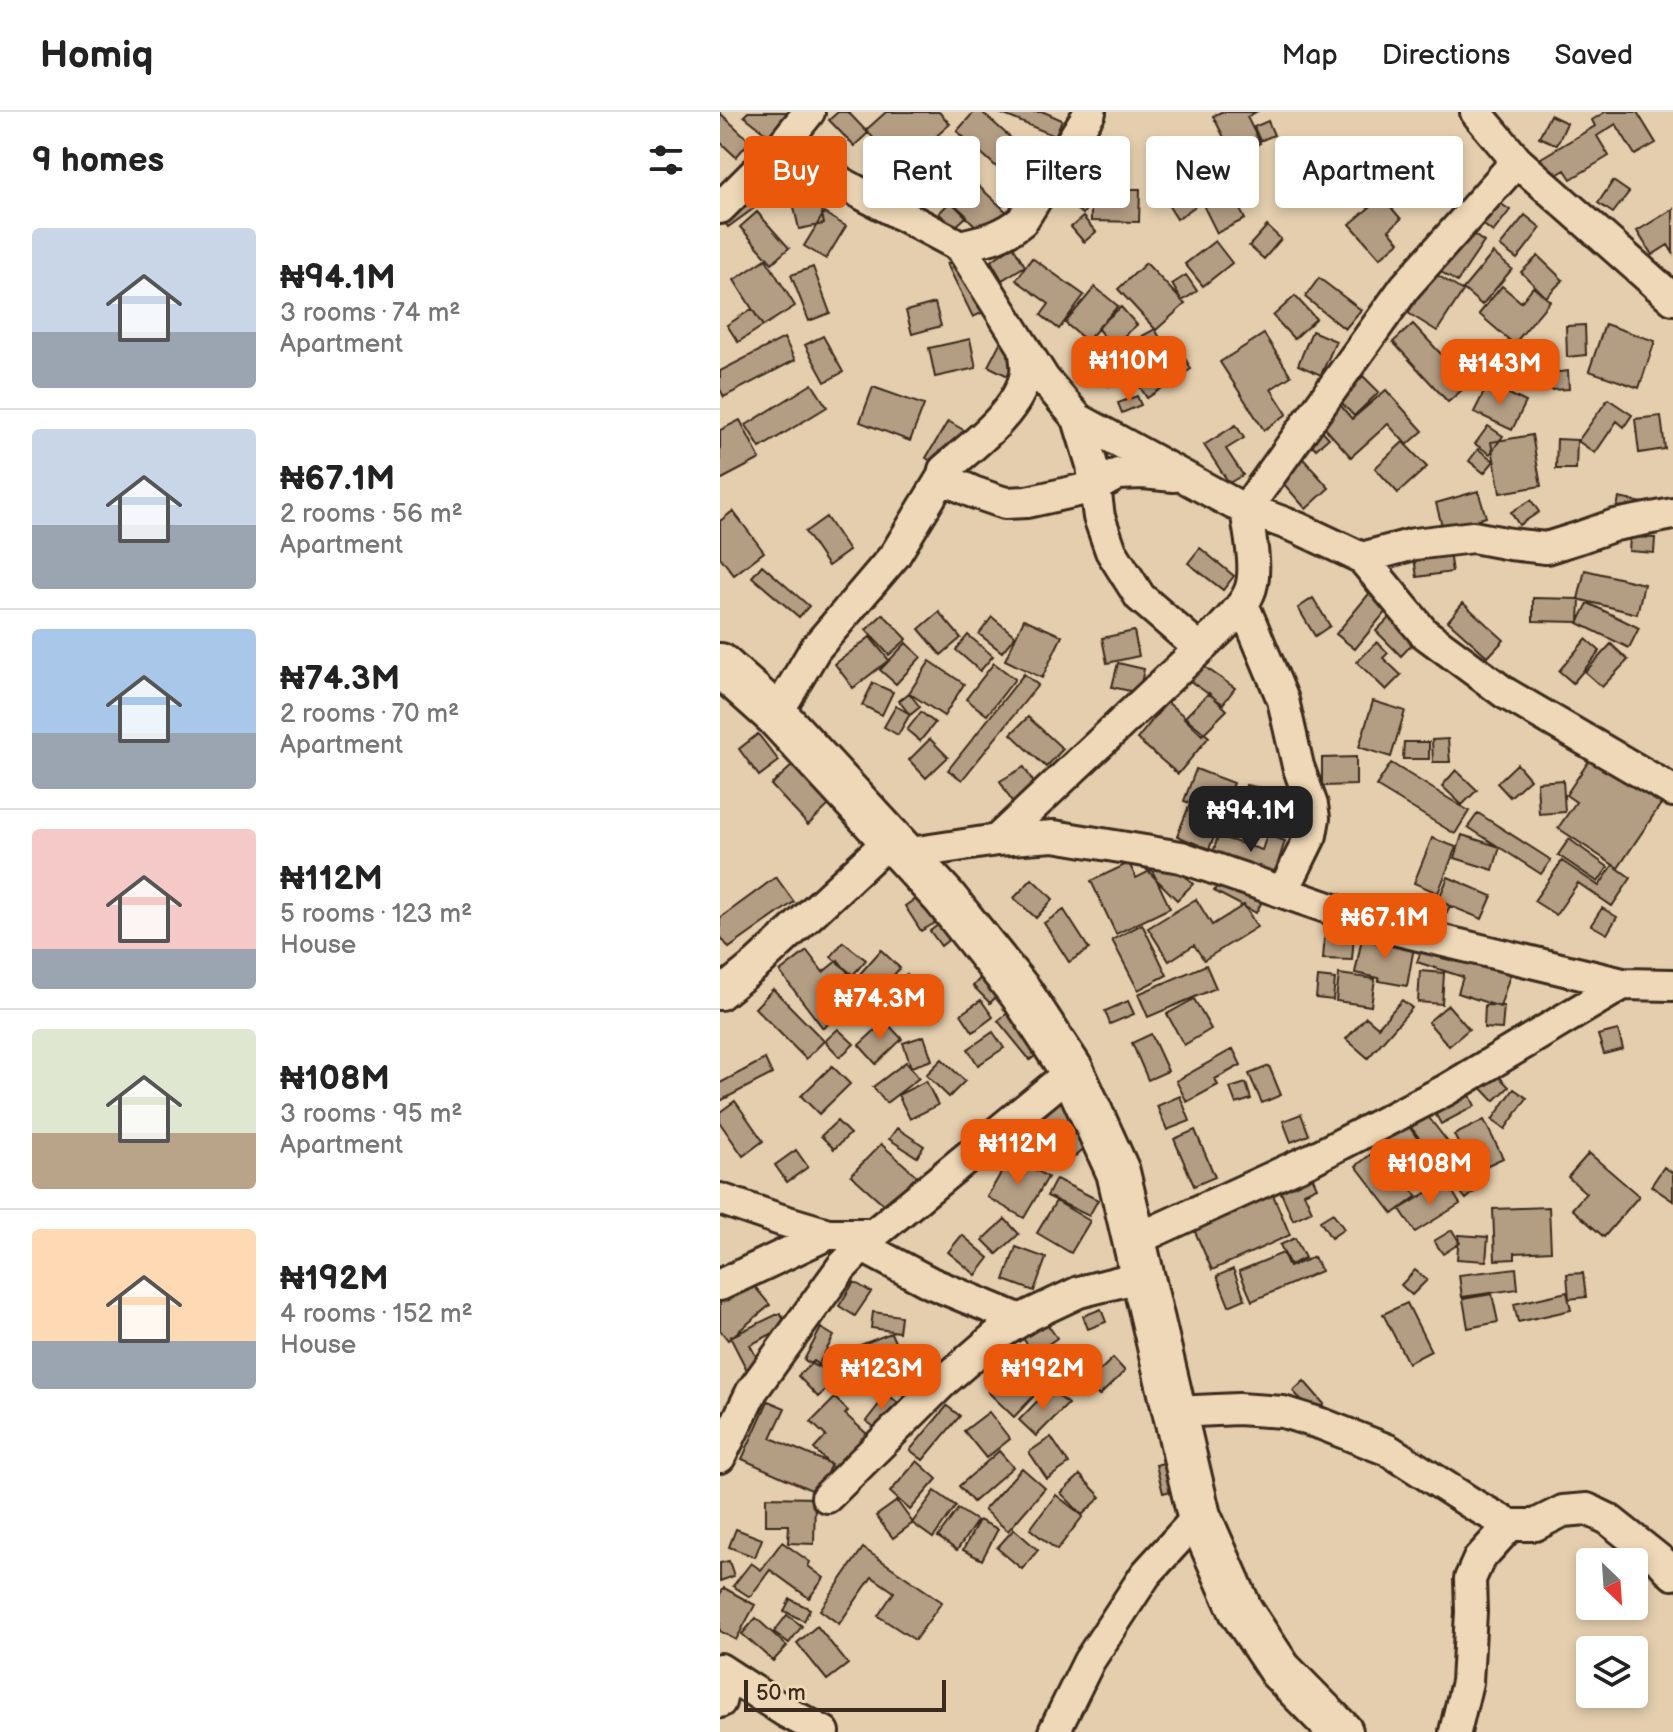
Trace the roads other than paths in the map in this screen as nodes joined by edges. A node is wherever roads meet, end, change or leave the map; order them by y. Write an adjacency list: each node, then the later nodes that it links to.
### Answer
1 (809, 112): 4 (street)
2 (1090, 112): 9 (street)
3 (1476, 112): 5 (street)
4 (790, 136)
5 (1517, 161): 10 (street); 18 (street)
6 (744, 184): 8 (street)
7 (847, 186): 9 (street)
8 (720, 208)
9 (960, 246): 11 (street)
10 (1673, 299)
11 (1024, 347): 12 (street); 13 (street)
12 (1051, 387): 13 (street); 14 (street)
13 (1012, 405): 15 (street)
14 (1078, 419): 16 (street); 17 (street)
15 (943, 476): 17 (street); 24 (street)
16 (1187, 478): 17 (street); 18 (street)
17 (1095, 487): 22 (street)
18 (1246, 509): 20 (street); 21 (street)
19 (1673, 514): 20 (street)
20 (1362, 558): 25 (street)
21 (1243, 604): 22 (street); 28 (street)
22 (1200, 649): 26 (street)
23 (720, 665): 24 (main road)
24 (776, 715): 27 (main road)
25 (1673, 791)
26 (997, 840): 27 (street); 28 (street)
27 (898, 846): 31 (street); 32 (main road)
28 (1283, 892): 29 (street)
29 (1623, 984): 30 (street); 36 (street)
30 (1673, 985)
31 (720, 994)
32 (1072, 1071): 35 (street); 36 (main road)
33 (720, 1199): 34 (street)
34 (828, 1234): 35 (street); 37 (street)
35 (868, 1240): 38 (street); 40 (street)
36 (1138, 1259): 38 (street); 39 (main road)
37 (720, 1285)
38 (1021, 1320): 41 (street)
39 (1174, 1412): 42 (main road); 43 (street)
40 (720, 1457)
41 (827, 1497)
42 (1199, 1516): 47 (street); 48 (main road)
43 (1510, 1525): 44 (street); 49 (street)
44 (1673, 1574)
45 (722, 1682): 46 (street)
46 (824, 1732)
47 (1054, 1732)
48 (1341, 1732)
49 (1455, 1732)

